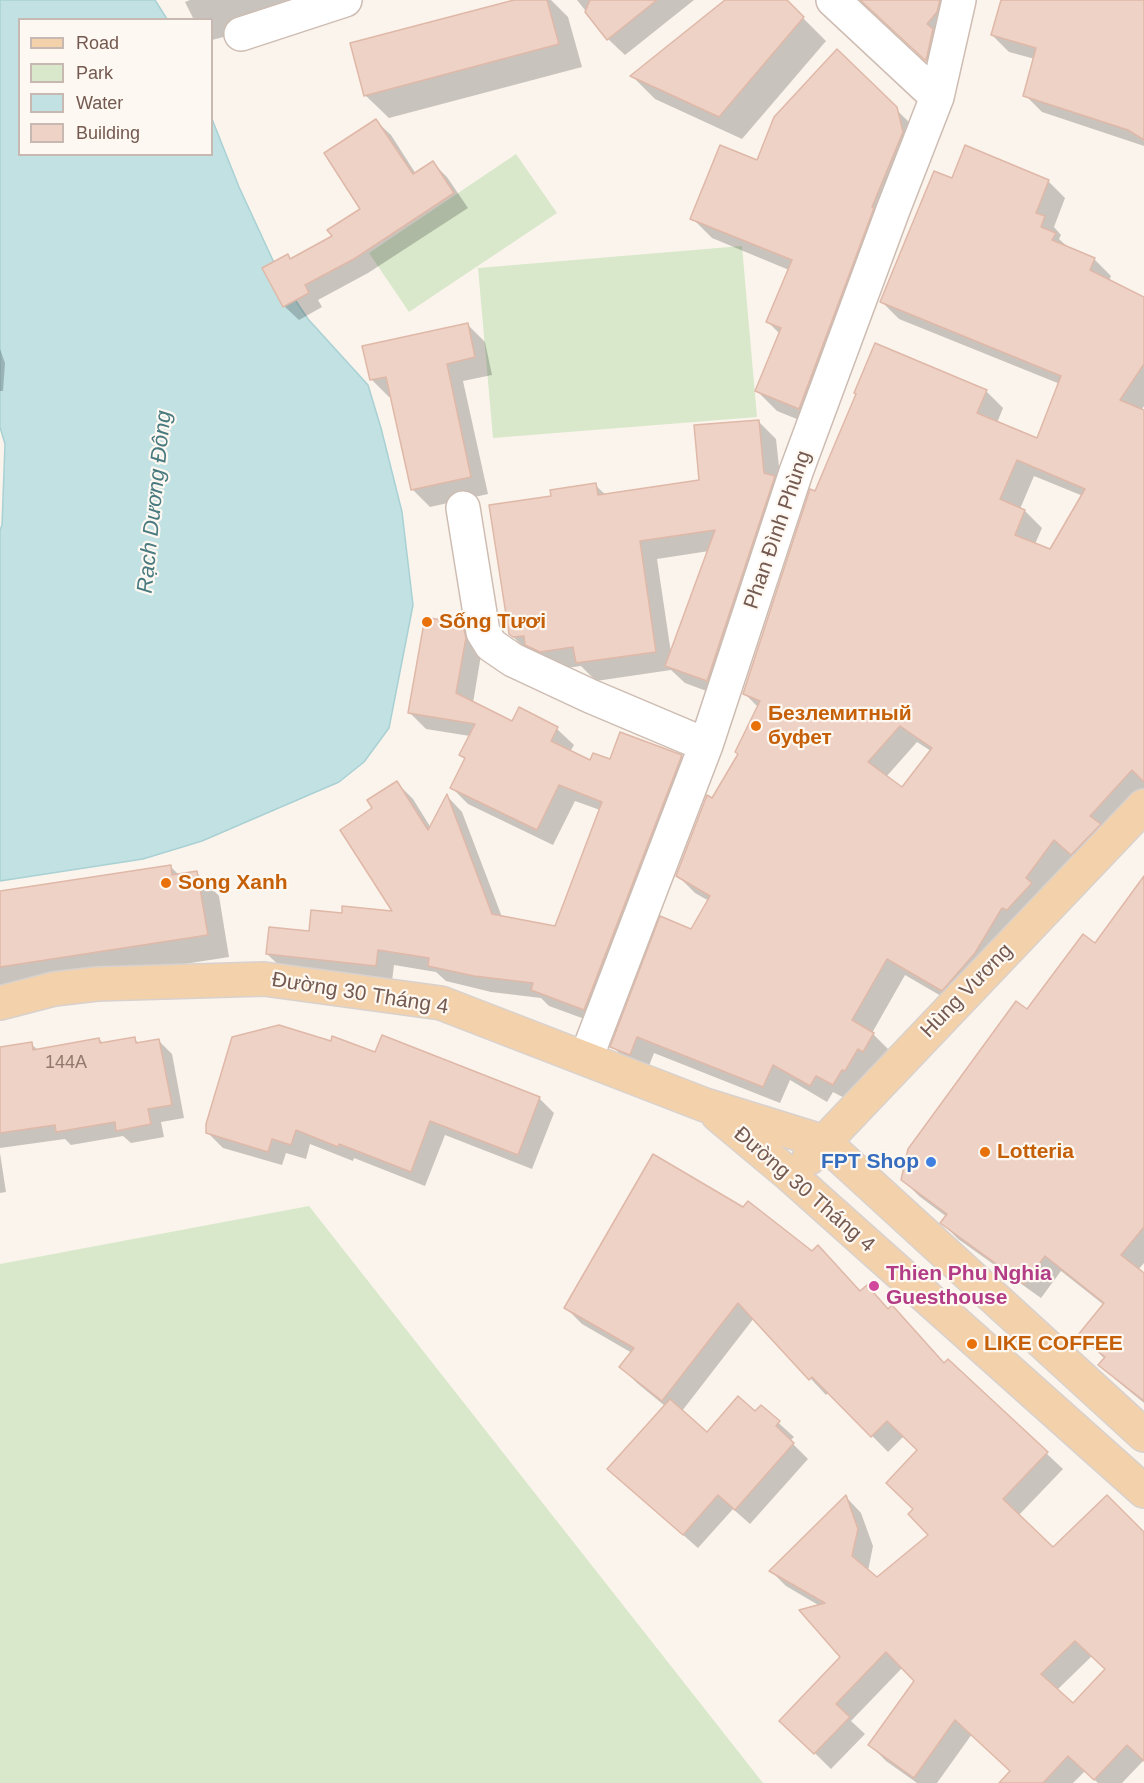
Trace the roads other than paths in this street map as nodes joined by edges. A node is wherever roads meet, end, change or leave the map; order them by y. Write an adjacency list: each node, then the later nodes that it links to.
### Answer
1 (345, 0): 4 (street)
2 (833, 0): 5 (street)
3 (959, 0): 5 (street, Phan Đình Phùng)
4 (241, 34)
5 (937, 97): 7 (street, Phan Đình Phùng)
6 (463, 508): 7 (street)
7 (706, 745): 10 (street, Phan Đình Phùng)
8 (1144, 806): 12 (main road, Hùng Vương)
9 (0, 1003): 10 (main road, Đường 30 Tháng 4)
10 (586, 1058): 11 (main road, Đường 30 Tháng 4)
11 (705, 1105): 12 (main road, Đường 30 Tháng 4); 13 (main road, Đường 30 Tháng 4)
12 (824, 1142): 13 (main road, Hùng Vương); 14 (main road, Đường 30 Tháng 4)
13 (791, 1176): 15 (main road, Đường 30 Tháng 4)
14 (1082, 1379): 15 (main road); 16 (main road, Đường 30 Tháng 4)
15 (1054, 1412): 17 (main road, Đường 30 Tháng 4)
16 (1144, 1435)
17 (1144, 1491)

